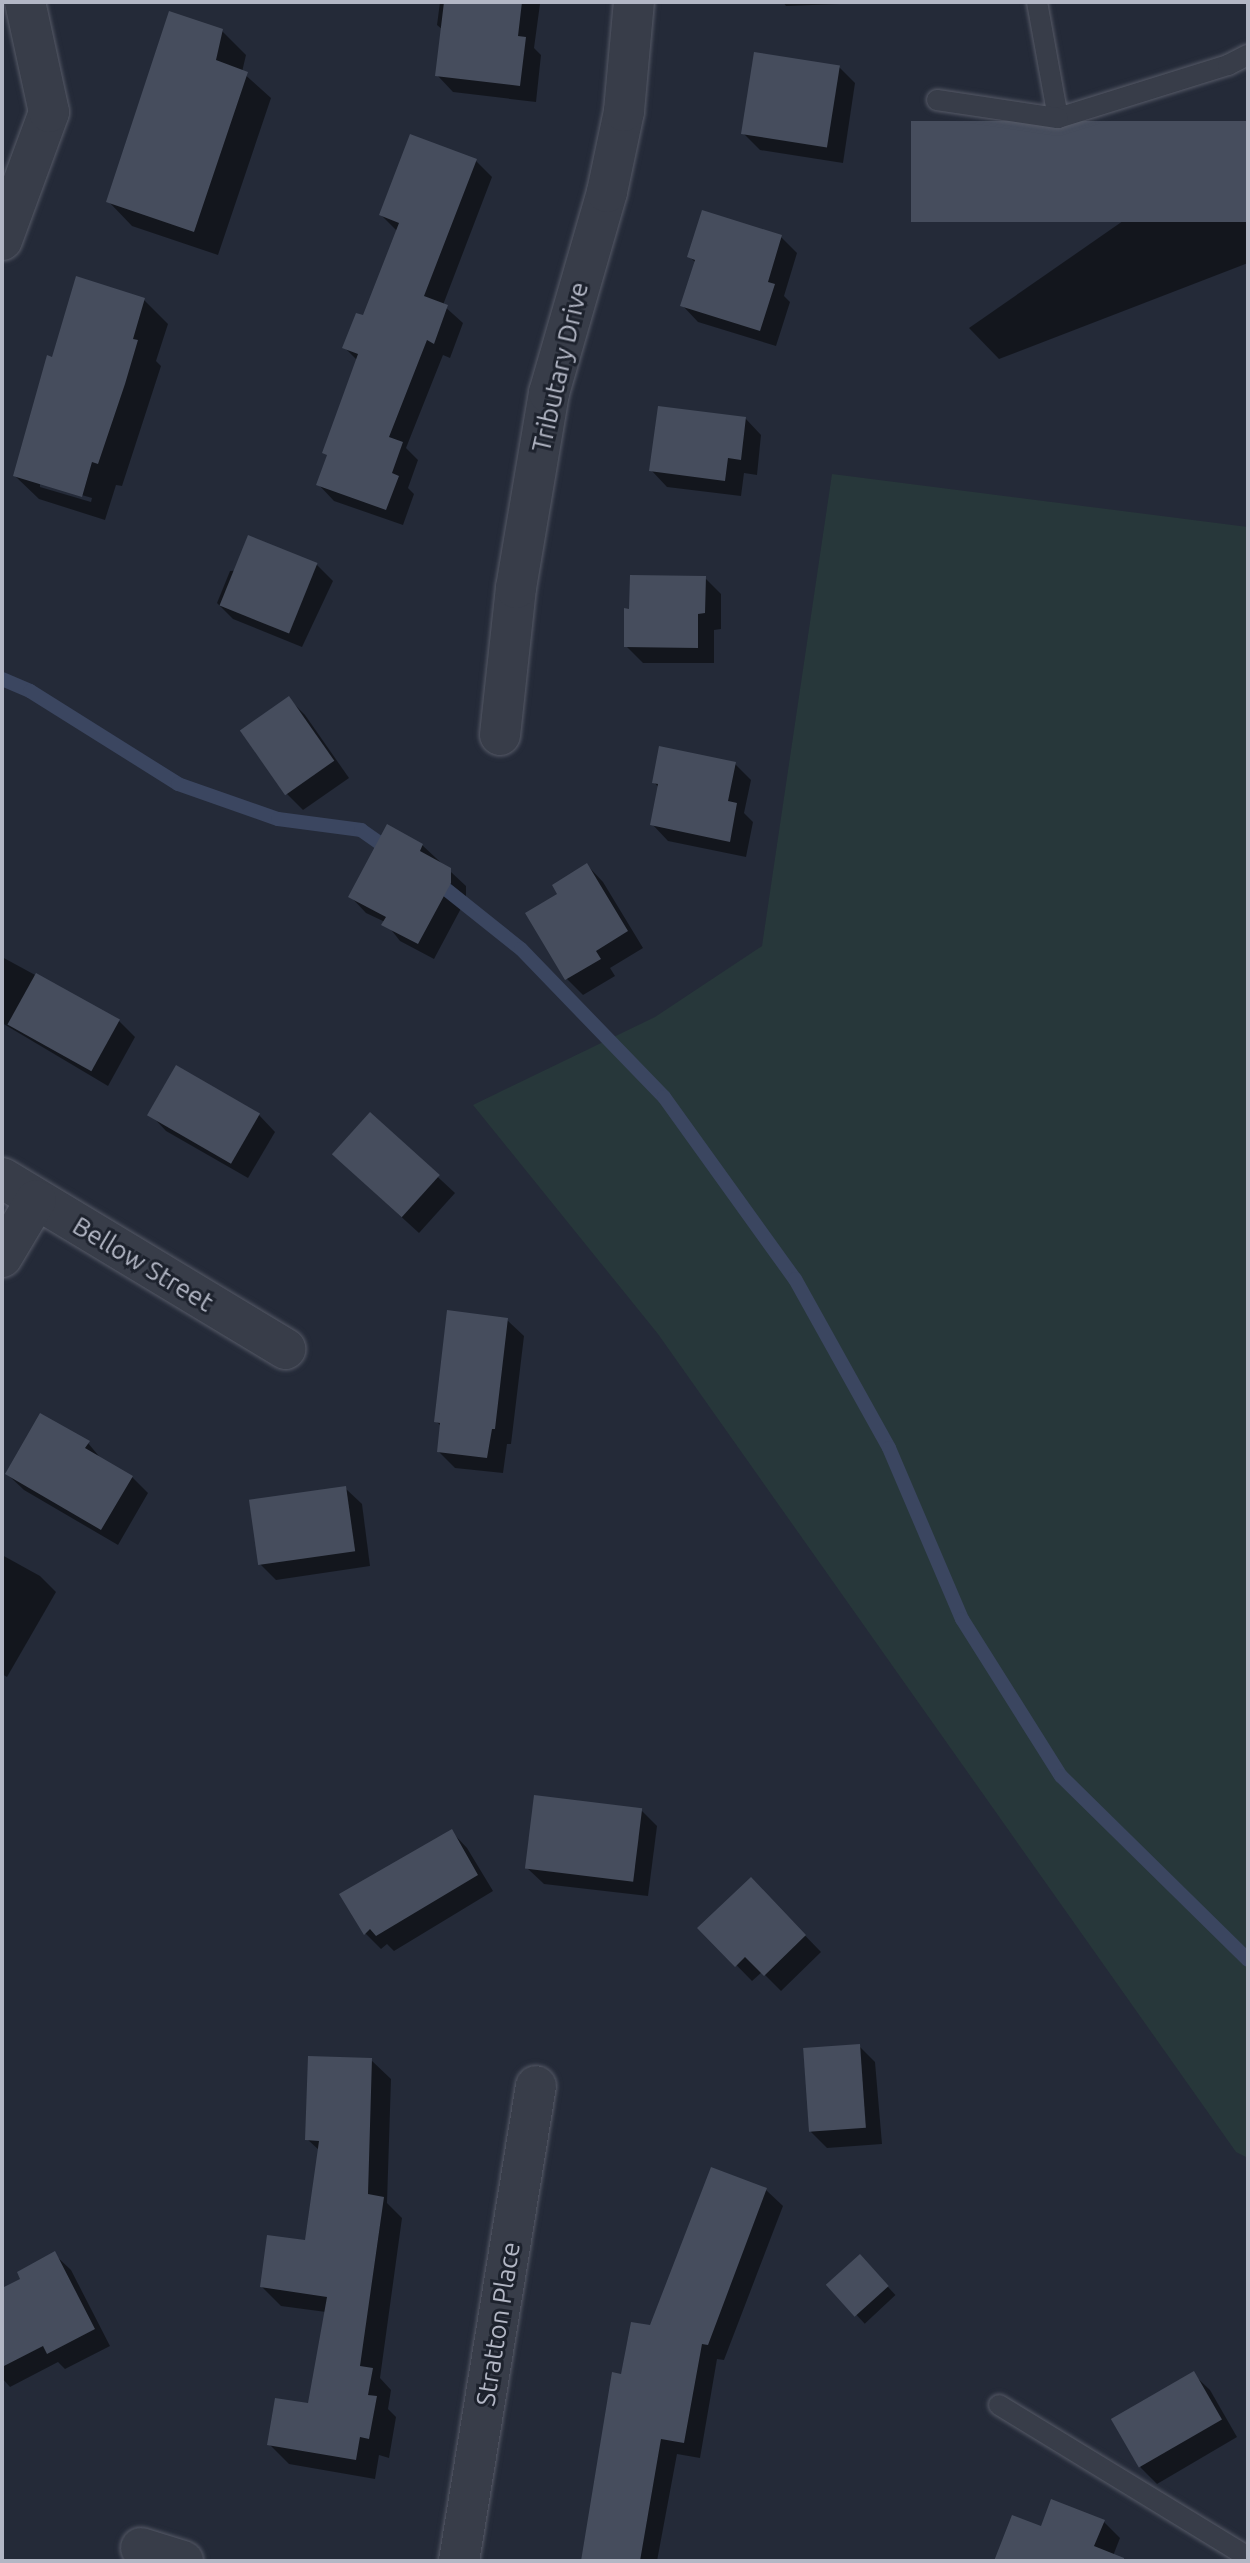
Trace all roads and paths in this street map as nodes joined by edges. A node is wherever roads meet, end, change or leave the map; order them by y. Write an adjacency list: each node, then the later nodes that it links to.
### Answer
1 (25, 2): 7 (street)
2 (634, 2): 8 (street, Tributary Drive)
3 (1037, 2): 6 (lane)
4 (1248, 55): 6 (lane)
5 (937, 100): 6 (lane)
6 (1058, 118)
7 (2, 240)
8 (500, 735)
9 (2, 1178): 10 (street, Bellow Street)
10 (36, 1200): 11 (street); 12 (street, Bellow Street)
11 (2, 1257)
12 (285, 1349)
13 (536, 2086): 18 (street, Stratton Place)
14 (999, 2405): 16 (lane)
15 (141, 2548): 17 (street)
16 (1248, 2557)
17 (183, 2561)
18 (459, 2561)

